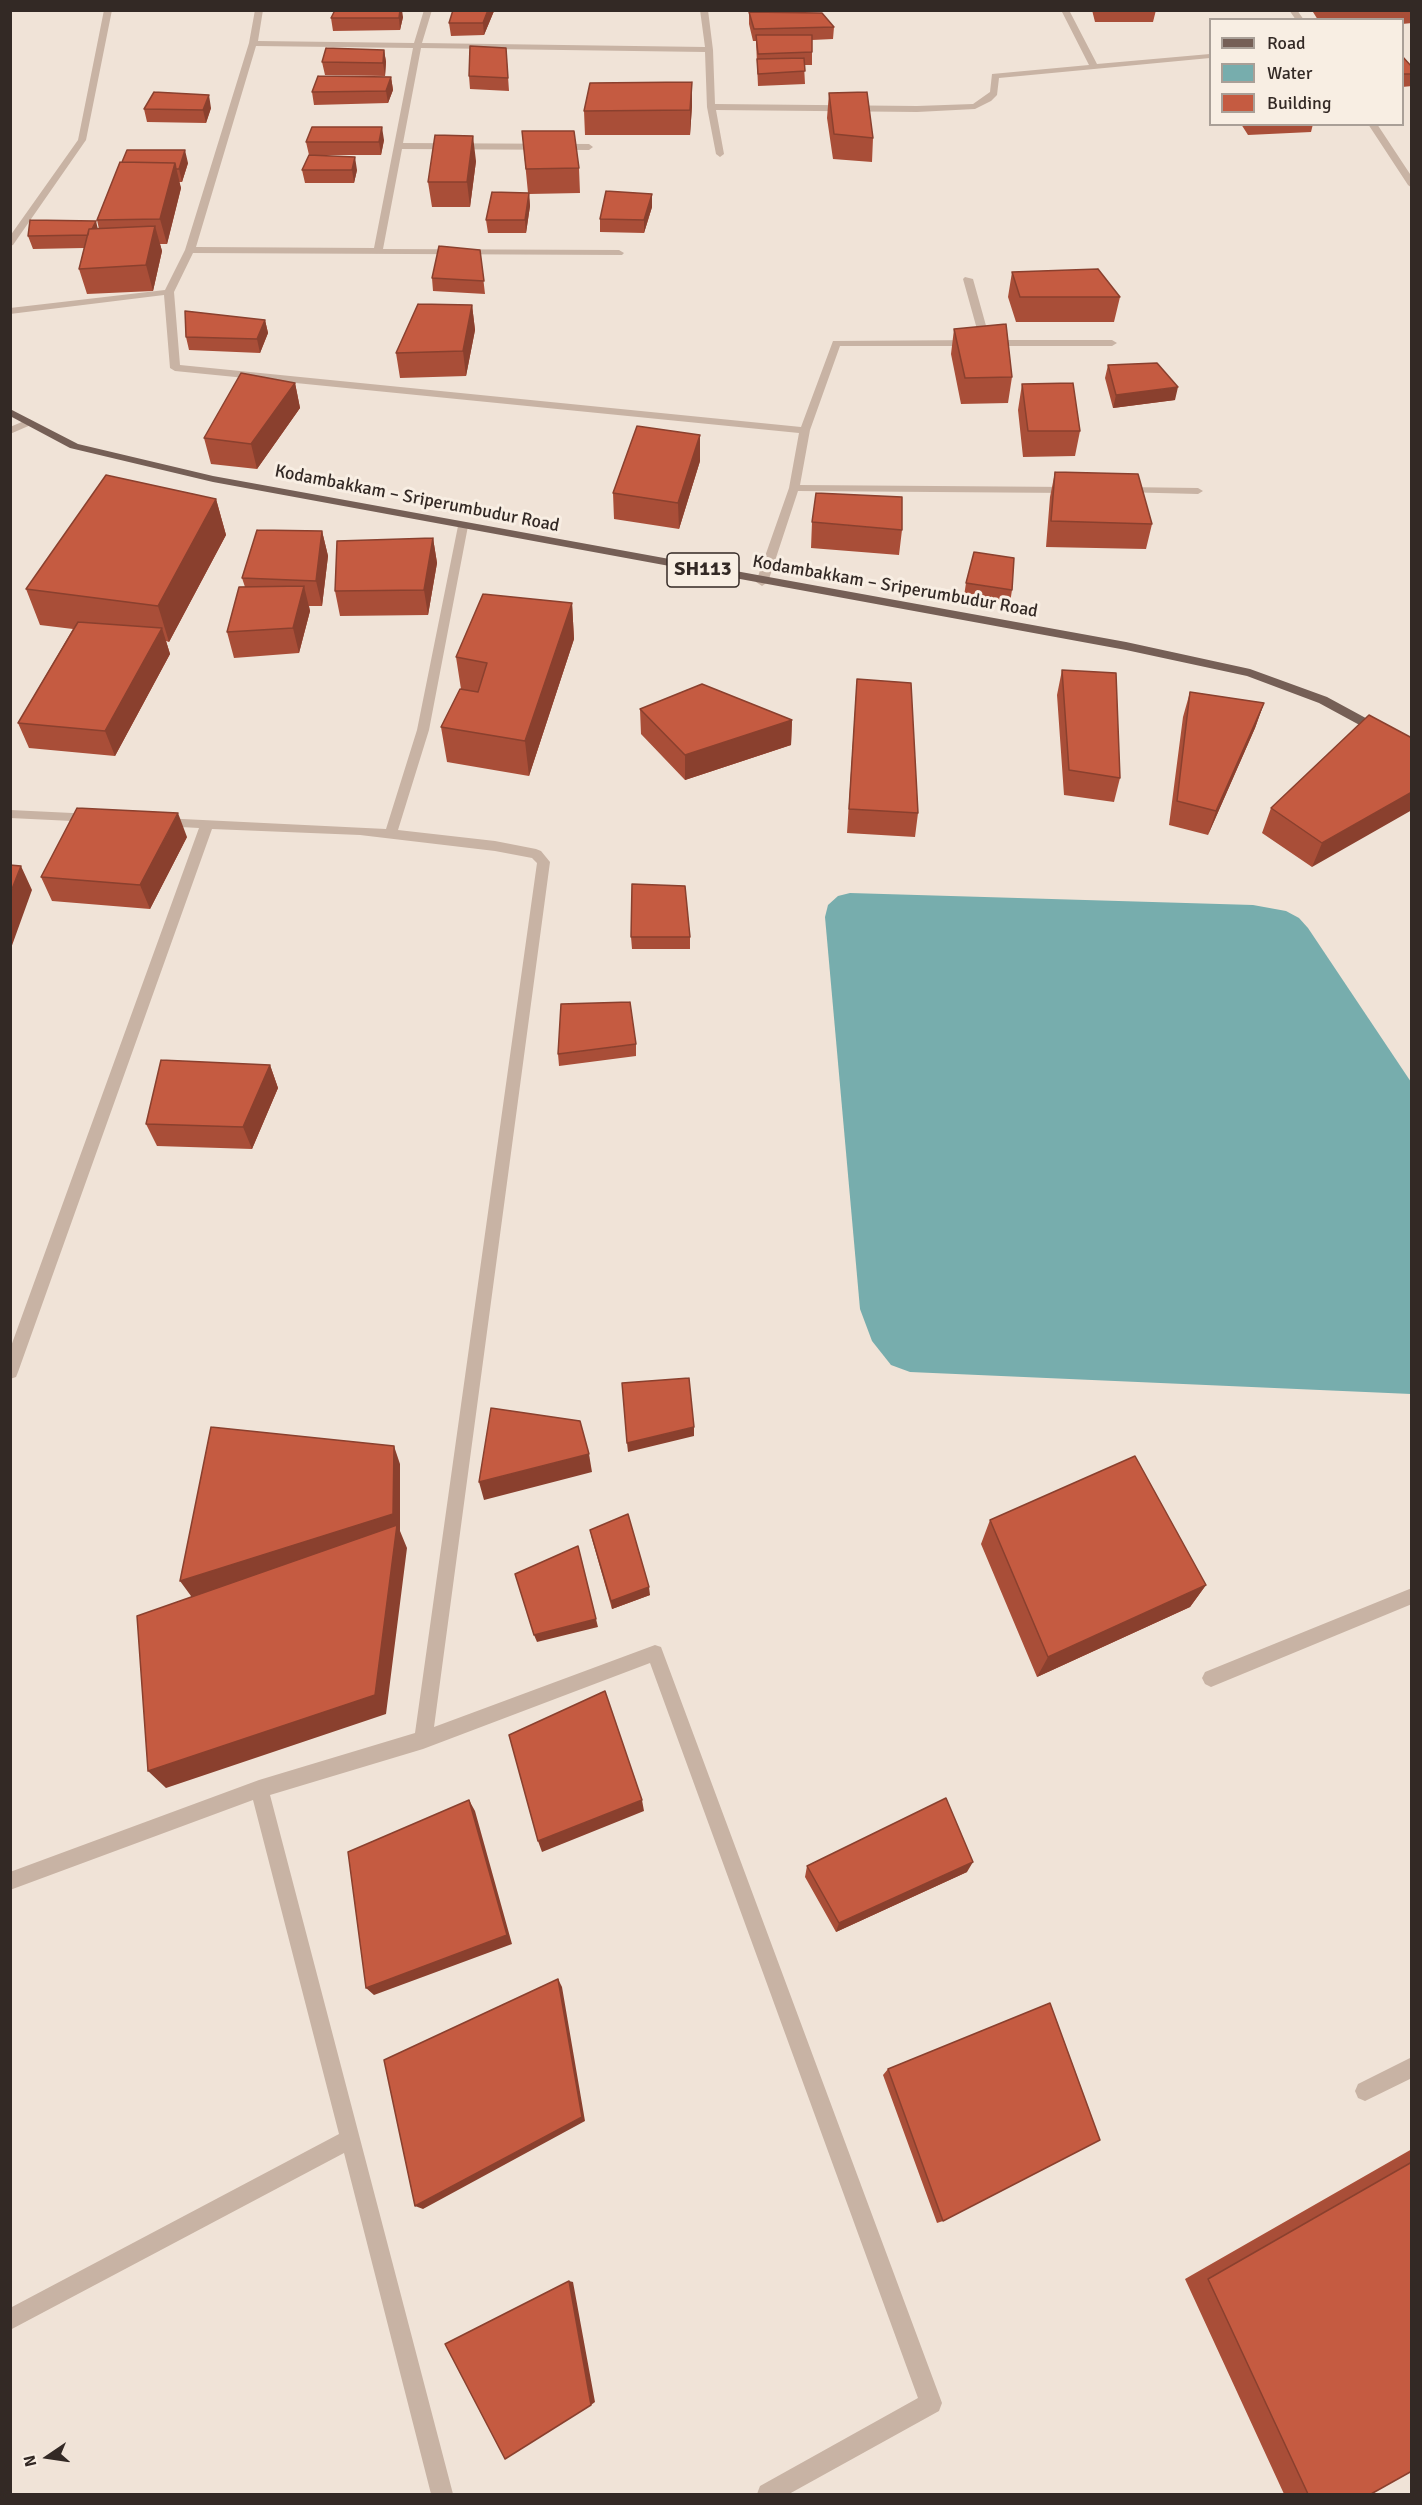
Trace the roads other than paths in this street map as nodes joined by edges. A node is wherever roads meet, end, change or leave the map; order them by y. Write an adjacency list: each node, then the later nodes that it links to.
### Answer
1 (108, 10): 17 (street)
2 (259, 10): 6 (street)
3 (428, 10): 7 (street)
4 (704, 10): 8 (street)
5 (1065, 10): 10 (street)
6 (253, 43): 7 (street); 18 (street)
7 (417, 47): 8 (street); 13 (street)
8 (709, 50): 11 (street)
9 (1209, 56): 10 (street)
10 (1094, 67): 11 (street)
11 (711, 107): 15 (street)
12 (1373, 126): 16 (street)
13 (398, 146): 14 (street); 19 (street)
14 (589, 147)
15 (720, 154)
16 (1412, 185)
17 (10, 243)
18 (190, 250): 19 (street); 22 (street)
19 (378, 251): 20 (street)
20 (619, 253)
21 (968, 279): 24 (street)
22 (169, 292): 23 (street); 28 (street)
23 (10, 311)
24 (986, 343): 25 (street); 28 (street)
25 (1112, 343)
26 (10, 412): 27 (main road, Kodambakkam – Sriperumbudur Road / SH113)
27 (29, 422): 29 (street); 34 (main road, Kodambakkam – Sriperumbudur Road / SH113)
28 (805, 430): 30 (street)
29 (10, 431)
30 (794, 488): 31 (street); 35 (street)
31 (1080, 490)
32 (1115, 490): 33 (street)
33 (1198, 491)
34 (463, 526): 35 (main road, Kodambakkam – Sriperumbudur Road / SH113); 41 (street)
35 (762, 582): 36 (main road, Kodambakkam – Sriperumbudur Road / SH113)
36 (1412, 753)
37 (10, 814): 38 (street)
38 (103, 819)
39 (149, 821): 40 (street)
40 (207, 824): 41 (street); 42 (street)
41 (391, 833): 45 (street)
42 (10, 1372)
43 (1412, 1596): 44 (street)
44 (1211, 1678)
45 (423, 1740): 46 (street); 53 (street)
46 (259, 1789): 47 (street); 50 (street)
47 (10, 1881)
48 (1412, 2067): 49 (street)
49 (1365, 2091)
50 (350, 2139): 51 (street); 52 (street)
51 (10, 2320)
52 (442, 2494)
53 (768, 2494)

